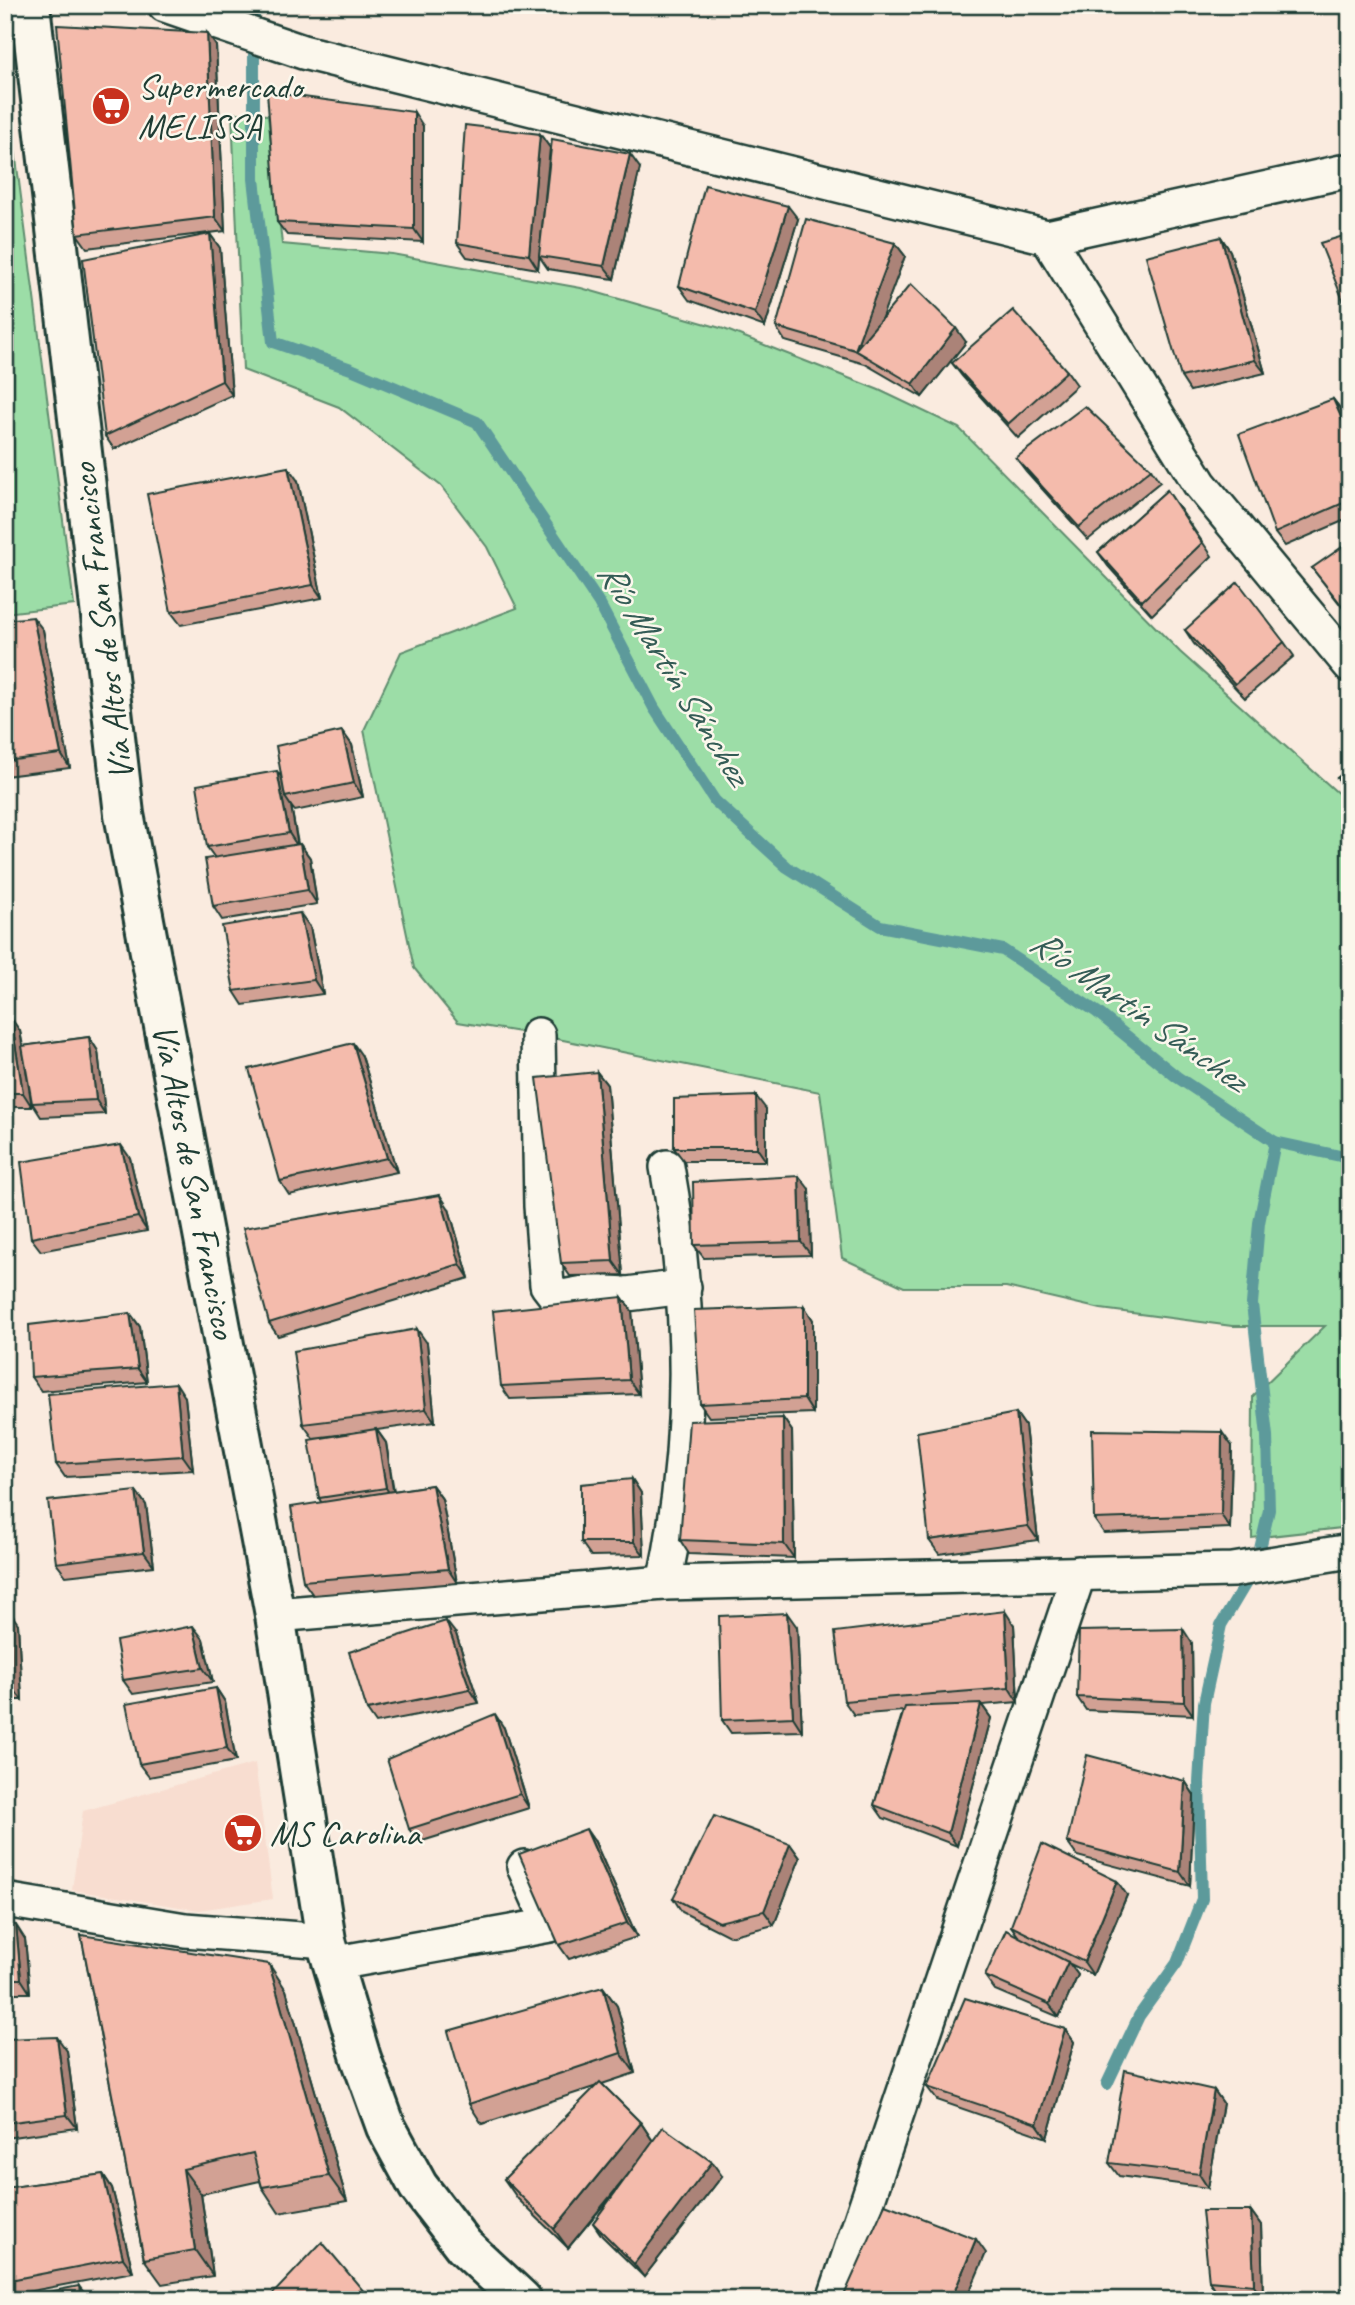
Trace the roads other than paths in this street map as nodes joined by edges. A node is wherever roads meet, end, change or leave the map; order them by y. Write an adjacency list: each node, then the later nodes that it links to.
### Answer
1 (30, 5): 12 (street, Vía Altos de San Francisco)
2 (166, 5): 4 (street)
3 (1350, 170): 4 (street)
4 (1047, 237): 5 (street)
5 (1350, 665)
6 (538, 1035): 8 (street)
7 (667, 1167): 8 (street)
8 (684, 1287): 11 (street)
9 (1350, 1551): 10 (street)
10 (1079, 1573): 11 (street); 17 (street)
11 (664, 1583): 12 (street)
12 (275, 1615): 15 (street, Vía Altos de San Francisco)
13 (524, 1867): 15 (street)
14 (5, 1900): 15 (street)
15 (329, 1952): 16 (street, Vía Altos de San Francisco)
16 (522, 2300)
17 (834, 2300)

